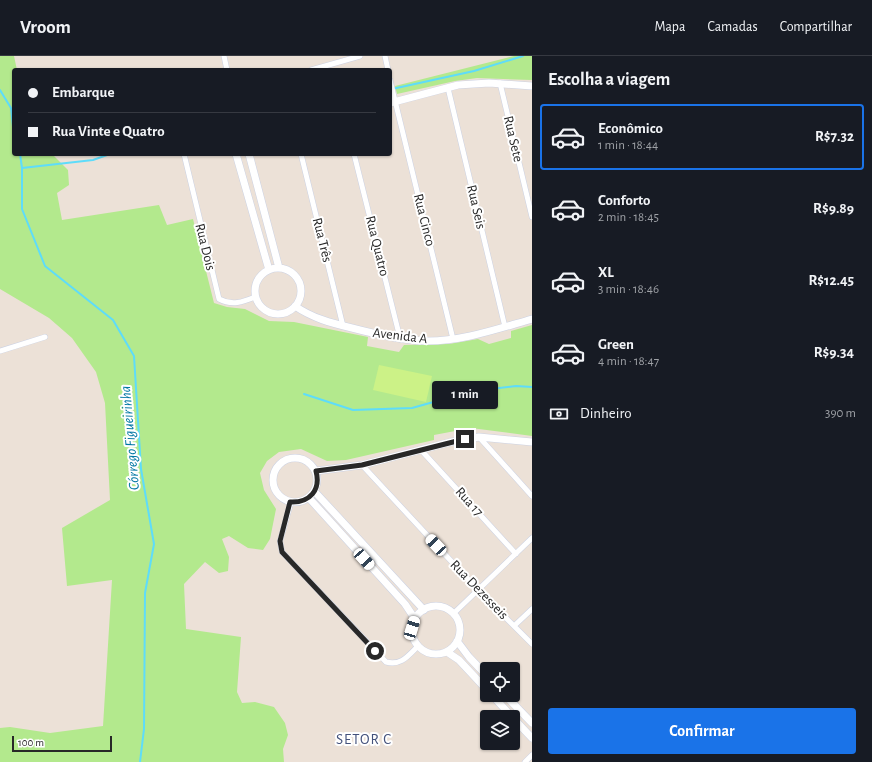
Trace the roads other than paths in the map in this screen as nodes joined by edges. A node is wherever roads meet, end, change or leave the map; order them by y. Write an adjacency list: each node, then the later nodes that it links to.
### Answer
1 (224, 56): 4 (street)
2 (360, 56): 5 (street)
3 (385, 56): 6 (street)
4 (227, 68)
5 (318, 68)
6 (388, 68)
7 (500, 83): 8 (street); 9 (street); 17 (street, Rua Sete)
8 (532, 86)
9 (448, 88): 11 (street); 24 (street, Rua Seis)
10 (392, 90): 11 (street, Rua Cinco)
11 (392, 103): 27 (street, Rua Cinco)
12 (184, 156): 20 (street, Rua Dois)
13 (237, 156): 19 (street)
14 (250, 156): 18 (street)
15 (301, 156): 23 (street, Rua Três)
16 (354, 156): 26 (street, Rua Quatro)
17 (532, 217)
18 (279, 268): 19 (street); 21 (street)
19 (269, 270): 20 (street)
20 (255, 297): 21 (street)
21 (295, 306): 23 (street, Avenida A)
22 (532, 319): 24 (street, Avenida A)
23 (343, 326): 26 (street, Avenida A)
24 (505, 327): 27 (street, Avenida A)
25 (45, 337): 28 (street)
26 (400, 338): 27 (street, Avenida A)
27 (453, 339)
28 (0, 352)
29 (479, 437): 30 (street); 31 (street); 35 (street)
30 (532, 442)
31 (422, 450): 32 (street); 39 (street, Rua 17)
32 (362, 465): 33 (street); 40 (street, Rua Dezesseis)
33 (316, 471): 34 (street); 37 (street)
34 (315, 492): 36 (street); 42 (street)
35 (532, 496)
36 (309, 498): 37 (street); 44 (street)
37 (290, 502): 48 (street)
38 (532, 538): 39 (street)
39 (516, 554): 40 (street)
40 (478, 590): 43 (street); 45 (street, Rua Dezesseis)
41 (532, 609): 45 (street)
42 (424, 610): 43 (street); 44 (street)
43 (453, 614): 46 (street)
44 (415, 619): 48 (street)
45 (514, 626): 47 (street, Rua Dezesseis)
46 (458, 641): 49 (street); 50 (street)
47 (532, 644)
48 (418, 646): 49 (street)
49 (446, 652): 51 (street)
50 (480, 669)
51 (480, 682)
52 (499, 702): 54 (street)
53 (512, 702): 55 (street)
54 (506, 710)
55 (532, 723)
56 (520, 725): 57 (street)
57 (532, 738)
58 (532, 755): 59 (street)
59 (525, 762)

